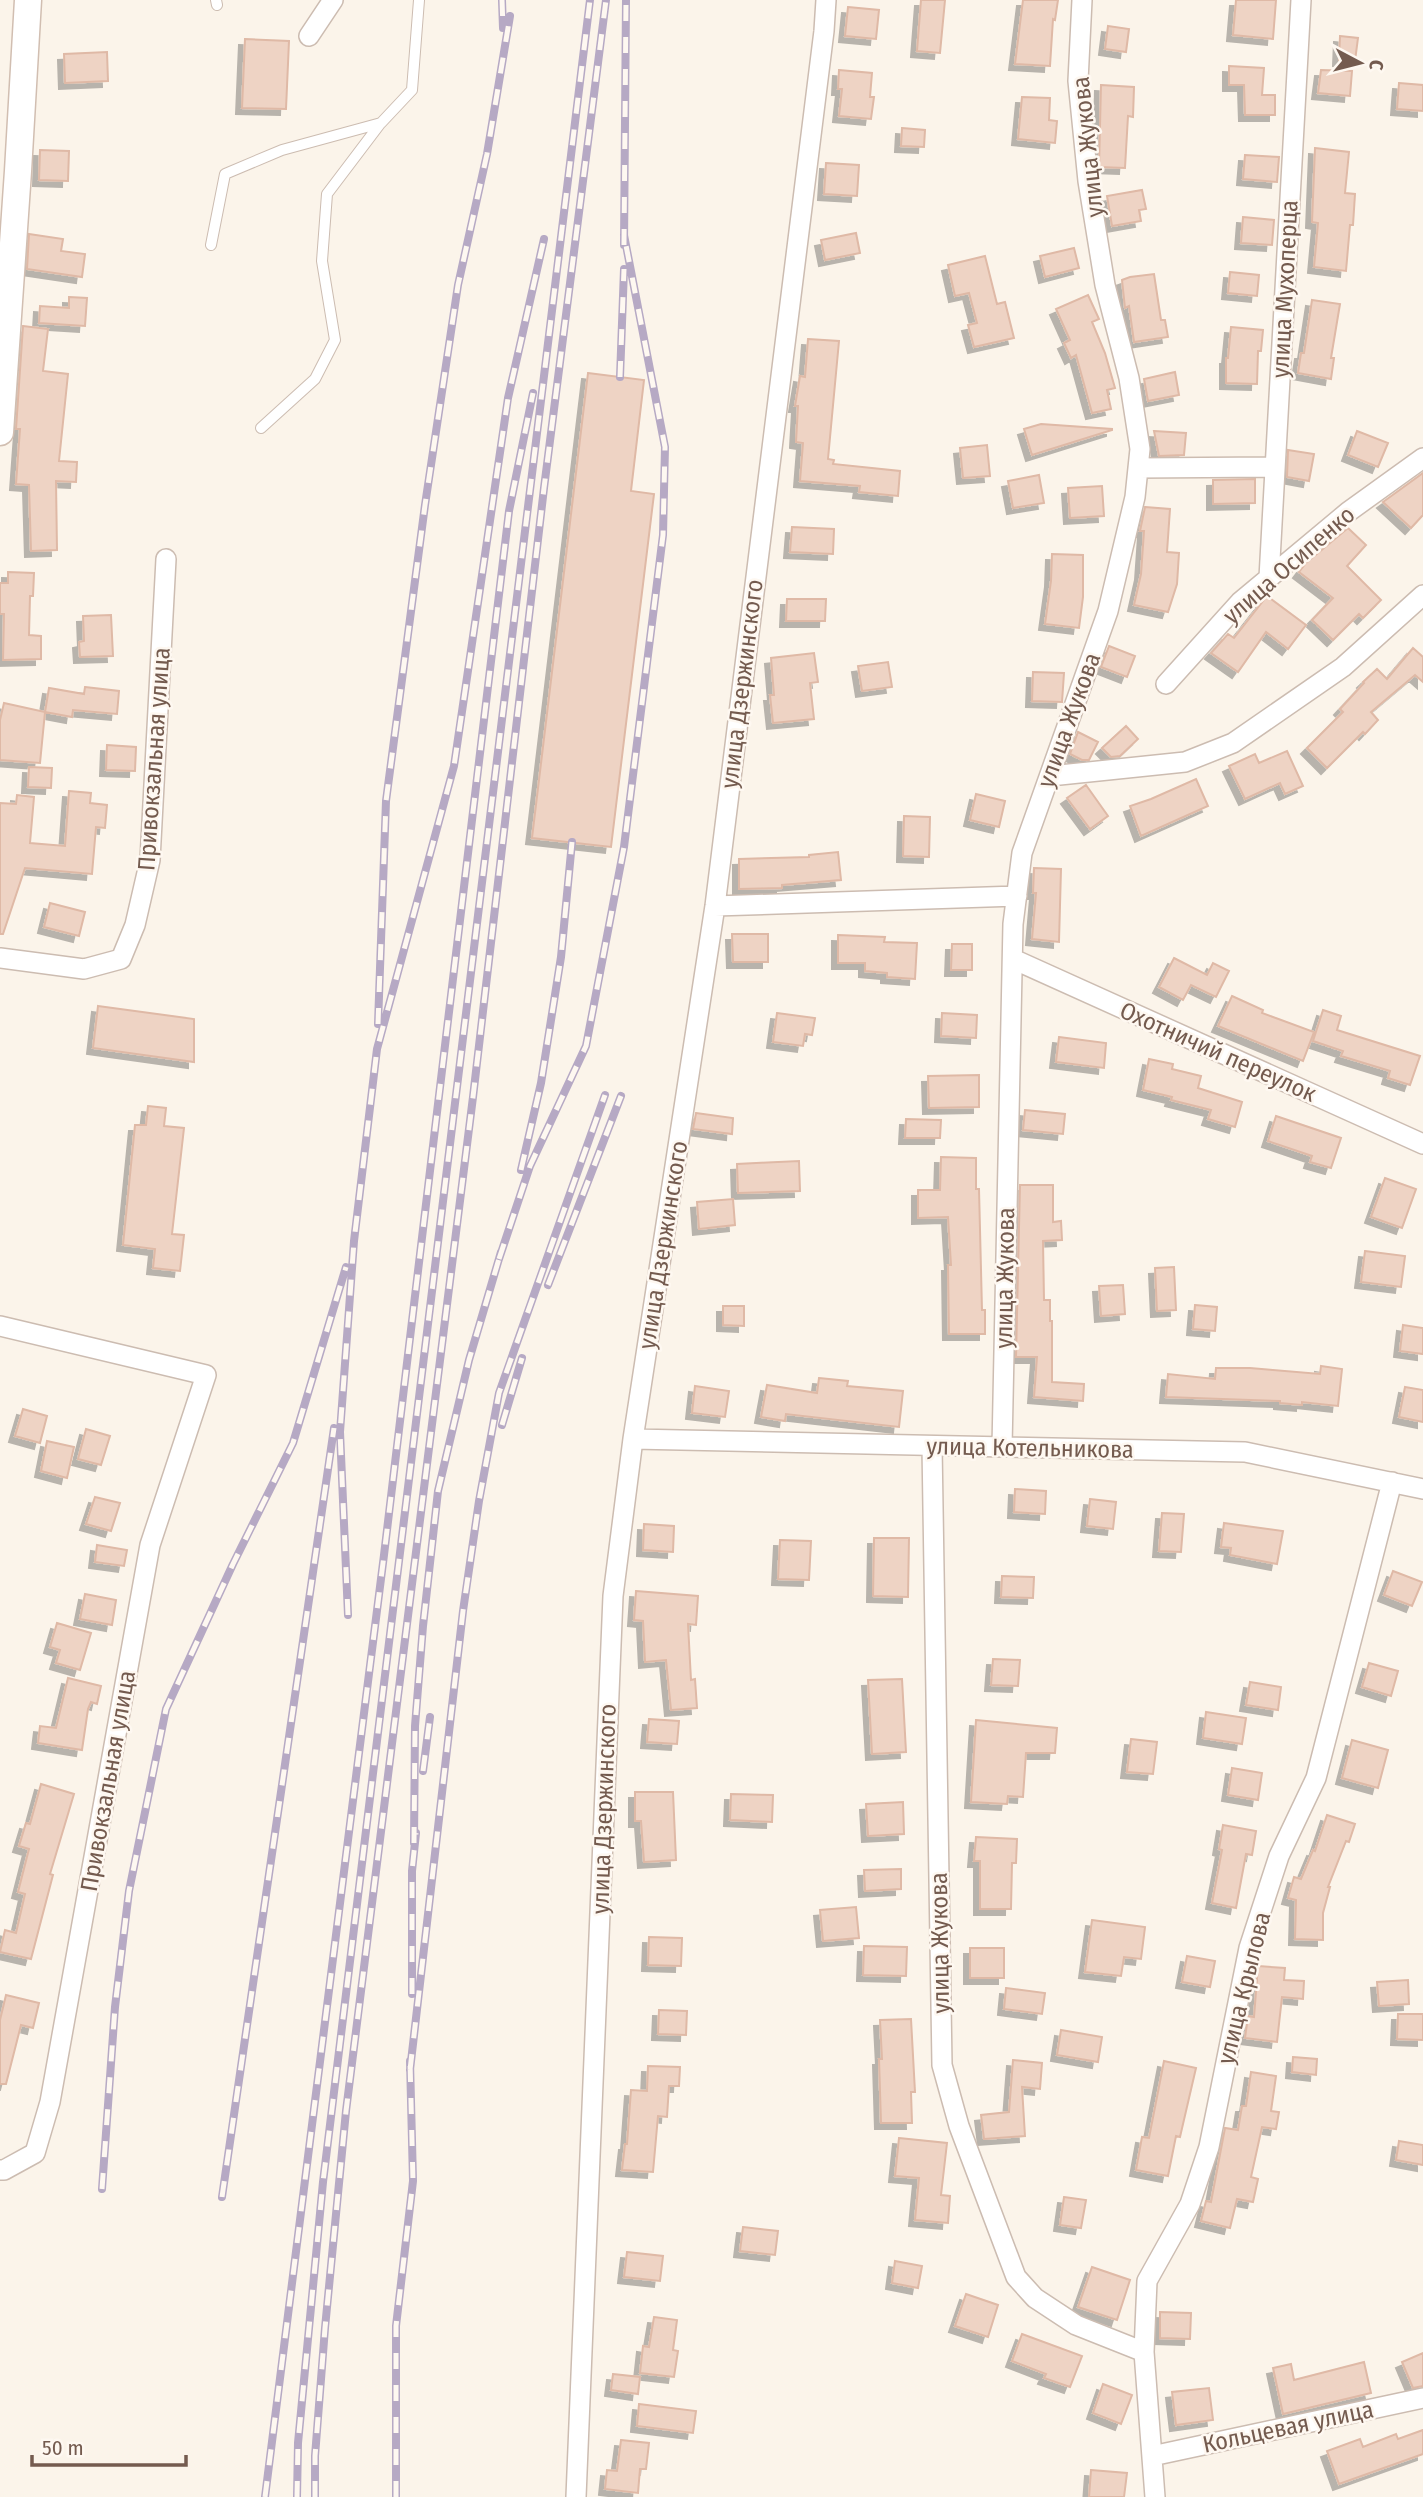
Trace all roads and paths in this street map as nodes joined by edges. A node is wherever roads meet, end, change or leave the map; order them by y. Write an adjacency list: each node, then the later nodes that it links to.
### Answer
1 (27, 0): 10 (street)
2 (333, 0): 7 (street)
3 (419, 0): 8 (lane)
4 (826, 0): 22 (street, улица Дзержинского)
5 (1082, 0): 15 (street, улица Жукова)
6 (1301, 0): 14 (street, улица Мухоперца)
7 (309, 36)
8 (381, 123): 9 (lane); 11 (lane)
9 (211, 244)
10 (6, 260): 12 (street)
11 (261, 428)
12 (0, 432)
13 (1423, 458): 17 (street, улица Осипенко)
14 (1275, 467): 15 (street); 17 (street, улица Мухоперца)
15 (1138, 468): 20 (street, улица Жукова)
16 (166, 559): 23 (street, Привокзальная улица)
17 (1269, 578): 19 (street, улица Осипенко)
18 (1423, 597): 20 (street)
19 (1166, 684)
20 (1050, 776): 21 (street, улица Жукова)
21 (1017, 896): 22 (street); 24 (street, улица Жукова)
22 (715, 906): 27 (street, улица Дзержинского)
23 (0, 958)
24 (1013, 959): 25 (street, Охотничий переулок); 29 (street, улица Жукова)
25 (1423, 1144)
26 (0, 1326): 32 (street, Привокзальная улица)
27 (633, 1439): 28 (street, улица Котельникова); 36 (street, улица Дзержинского)
28 (932, 1446): 29 (street, улица Котельникова); 33 (street, улица Жукова)
29 (1002, 1447): 30 (street, улица Котельникова)
30 (1392, 1482): 31 (street, улица Котельникова); 33 (street, улица Крылова)
31 (1423, 1489)
32 (0, 2170)
33 (1144, 2352): 35 (street, улица Крылова)
34 (1423, 2398): 35 (street, Кольцевая улица)
35 (1152, 2456): 37 (street, улица Крылова)
36 (576, 2497)
37 (1155, 2497)

